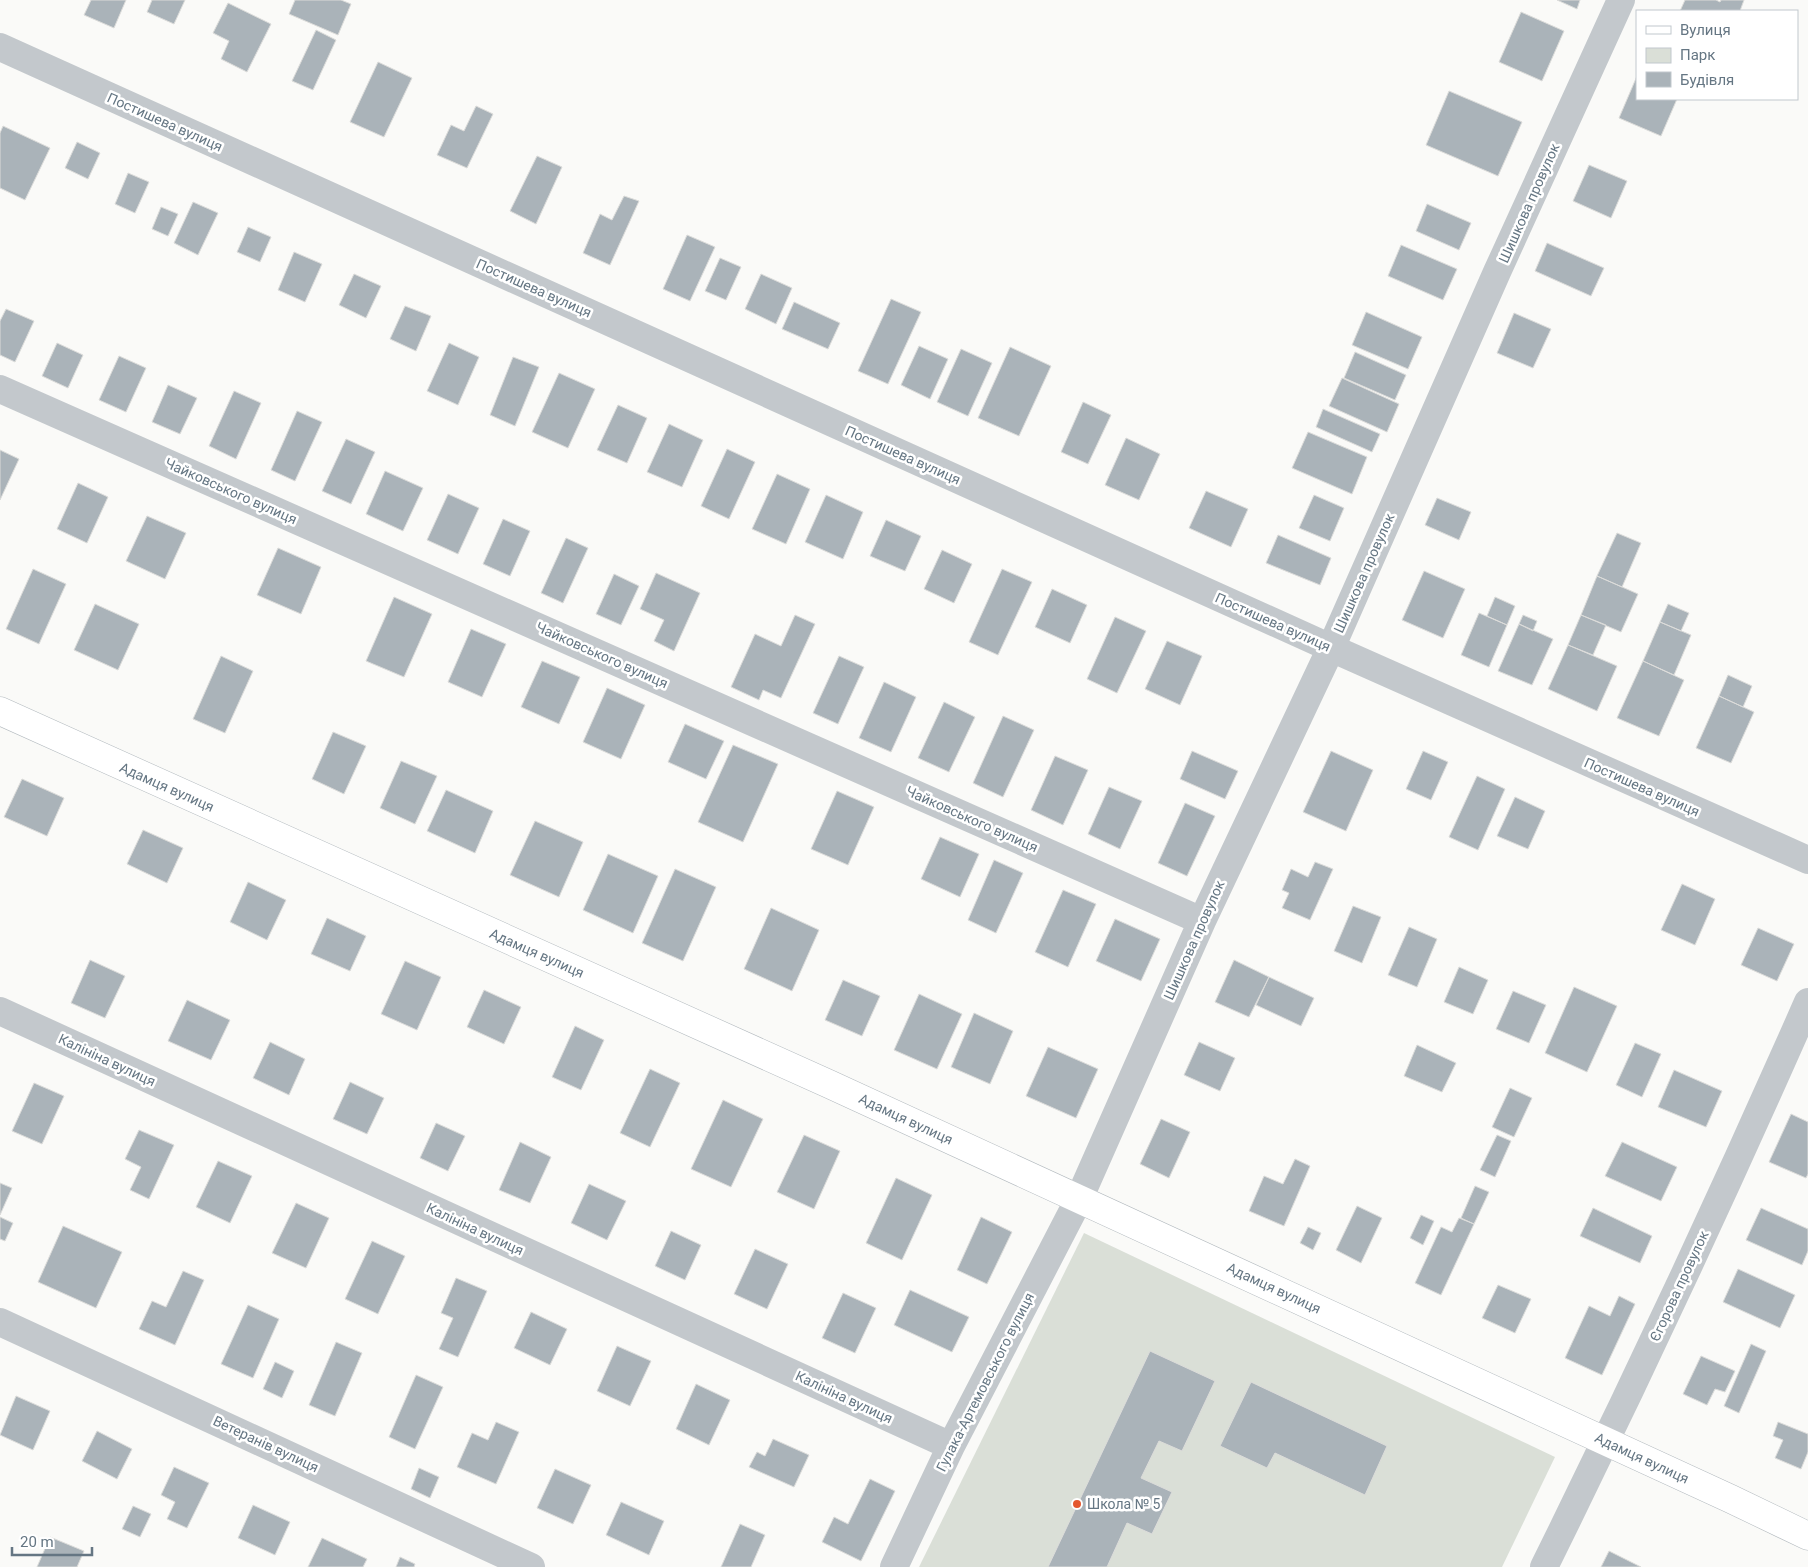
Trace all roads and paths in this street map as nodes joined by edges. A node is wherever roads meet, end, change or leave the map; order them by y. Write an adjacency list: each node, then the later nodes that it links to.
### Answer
1 (1621, 0): 4 (street, Шишкова провулок)
2 (0, 47): 4 (street, Постишева вулиця)
3 (0, 389): 7 (street, Чайковського вулиця)
4 (1331, 648): 6 (street, Постишева вулиця); 7 (street, Шишкова провулок)
5 (0, 711): 10 (street, Адамця вулиця)
6 (1808, 860)
7 (1202, 921): 10 (street, Шишкова провулок)
8 (1808, 1002): 12 (street, Єгорова провулок)
9 (0, 1011): 13 (street, Калініна вулиця)
10 (1079, 1198): 12 (street, Адамця вулиця); 13 (street, Гулака-Артемовського вулиця)
11 (0, 1322): 15 (street, Ветеранів вулиця)
12 (1606, 1441): 14 (street, Адамця вулиця); 17 (street, Єгорова провулок)
13 (951, 1446): 16 (street, Гулака-Артемовського вулиця)
14 (1808, 1536)
15 (531, 1567)
16 (894, 1567)
17 (1544, 1567)

